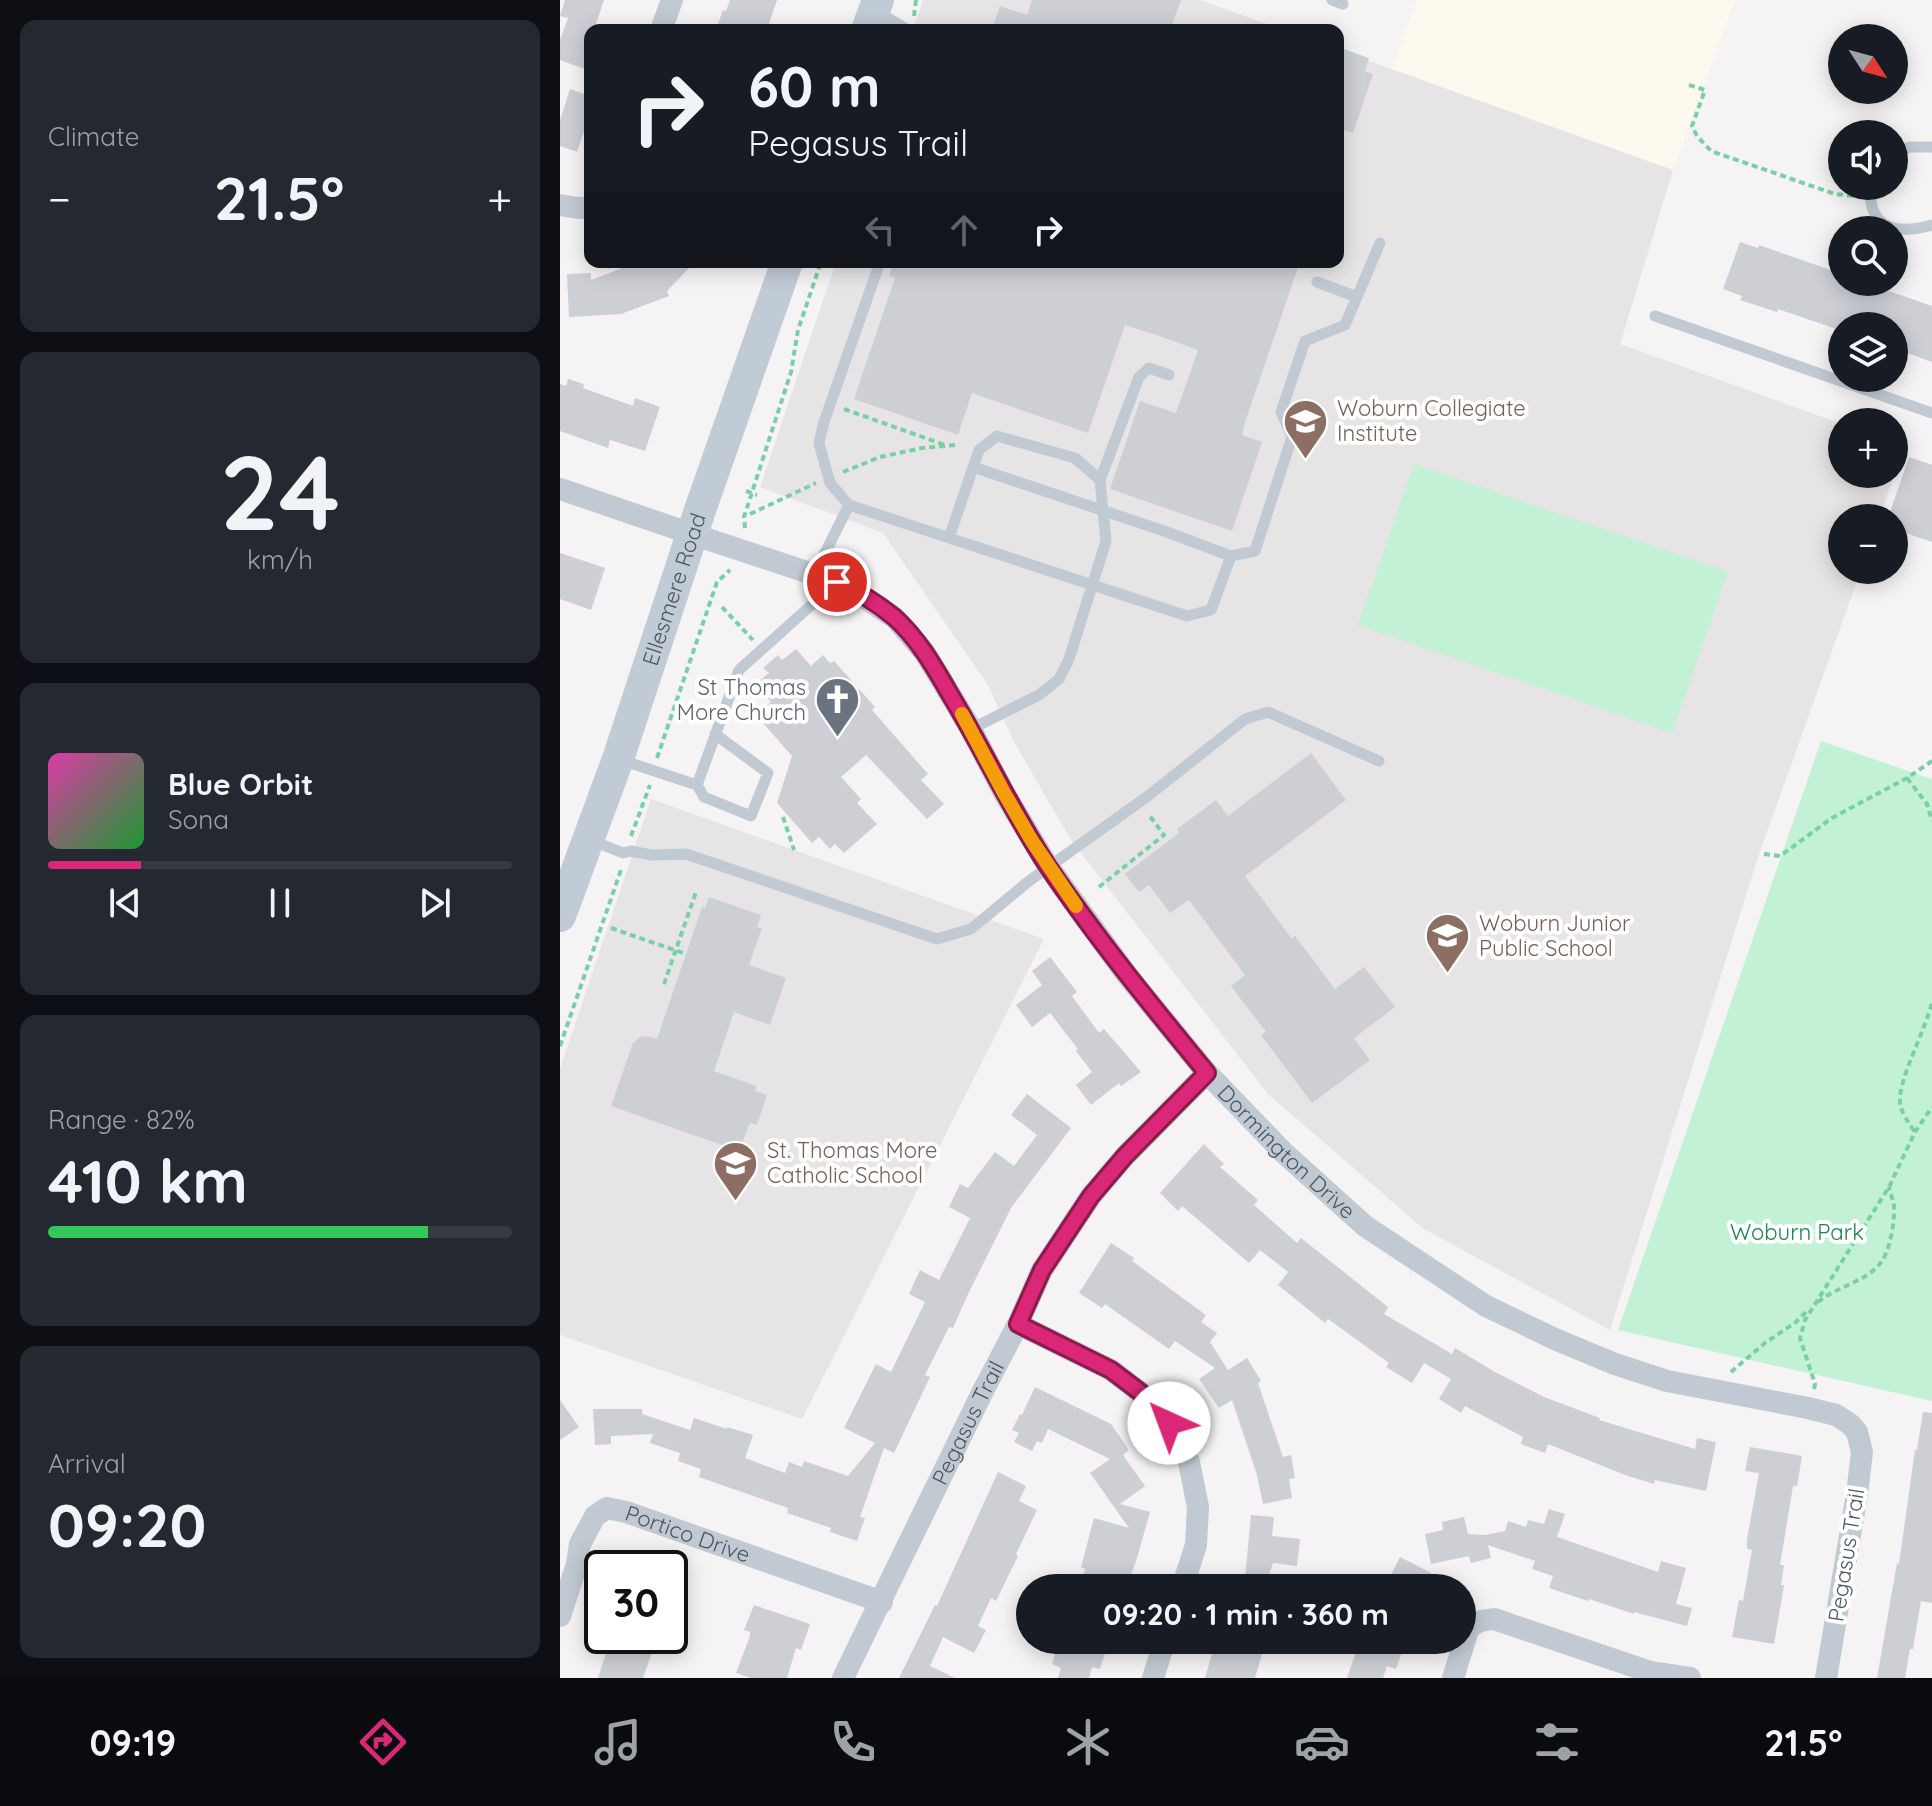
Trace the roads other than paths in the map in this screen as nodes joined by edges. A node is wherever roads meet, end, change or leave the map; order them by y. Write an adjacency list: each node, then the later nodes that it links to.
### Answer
1 (672, 0): 3 (street)
2 (873, 13): 4 (lane)
3 (663, 24)
4 (896, 24)
5 (1932, 147): 6 (lane)
6 (1908, 148)
7 (1871, 200): 10 (lane)
8 (560, 205): 9 (street)
9 (584, 208)
10 (1932, 225)
11 (1380, 243): 15 (lane)
12 (785, 268): 24 (main road, Ellesmere Road)
13 (878, 268): 22 (lane)
14 (1317, 282): 15 (lane)
15 (1357, 297): 26 (lane)
16 (1655, 316): 18 (lane)
17 (1169, 375): 20 (lane)
18 (1932, 413)
19 (973, 467): 20 (lane); 23 (lane); 25 (lane)
20 (1100, 480): 23 (lane)
21 (560, 489): 24 (street, Dormington Drive)
22 (849, 505): 25 (lane); 27 (lane)
23 (1103, 511): 26 (lane); 29 (lane)
24 (692, 534): 27 (street, Dormington Drive); 32 (main road, Ellesmere Road)
25 (949, 538): 29 (lane)
26 (1231, 556): 29 (lane)
27 (814, 575): 28 (street, Dormington Drive)
28 (837, 582): 30 (street, Dormington Drive); 31 (lane)
29 (1093, 585): 30 (lane)
30 (971, 729): 36 (street, Dormington Drive)
31 (715, 734): 34 (lane); 34 (lane)
32 (618, 759): 34 (lane); 35 (main road, Ellesmere Road)
33 (1379, 761): 36 (lane)
34 (697, 785)
35 (588, 839): 36 (lane); 37 (main road, Ellesmere Road)
36 (1048, 866): 38 (street, Dormington Drive)
37 (560, 916)
38 (1207, 1073): 39 (street, Pegasus Trail); 40 (street, Dormington Drive)
39 (1018, 1324): 41 (street); 42 (street, Pegasus Trail)
40 (1857, 1432): 49 (street, Pegasus Trail)
41 (1187, 1574)
42 (882, 1602): 43 (street, Portico Drive); 45 (street, Pegasus Trail)
43 (560, 1616)
44 (1161, 1654): 46 (street)
45 (843, 1678)
46 (1153, 1678)
47 (1453, 1678): 48 (street)
48 (1690, 1678)
49 (1826, 1678)

